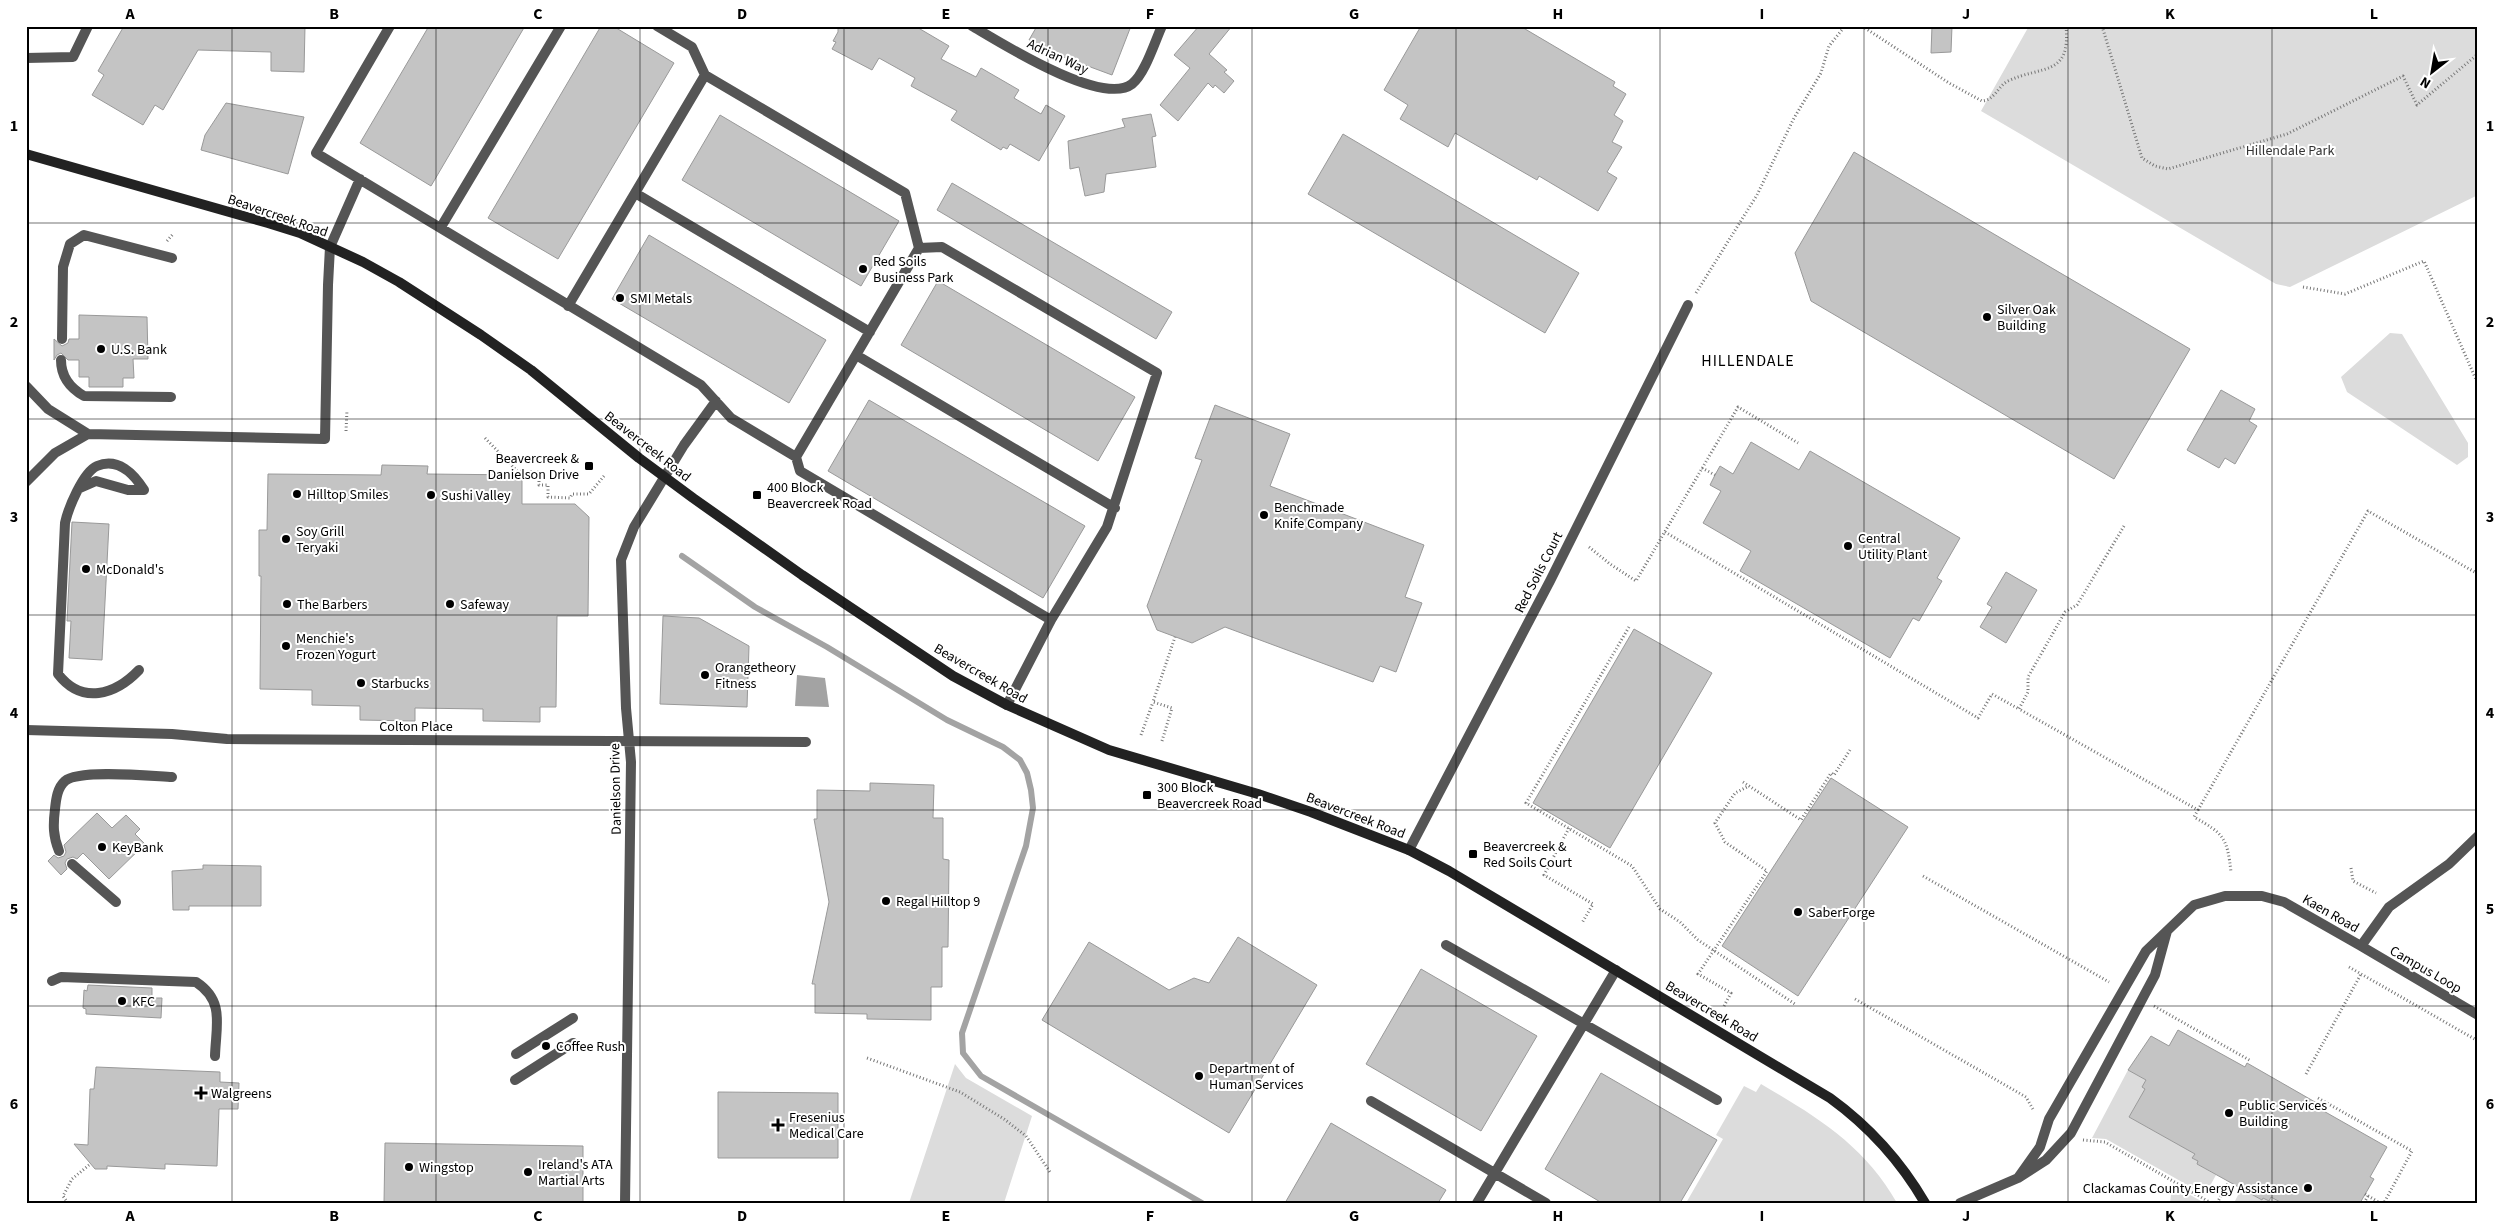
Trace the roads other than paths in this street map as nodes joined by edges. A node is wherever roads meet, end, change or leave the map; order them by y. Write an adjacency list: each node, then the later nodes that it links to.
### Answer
1 (88, 26): 7 (street)
2 (390, 26): 10 (street)
3 (561, 26): 12 (street)
4 (657, 26): 8 (street)
5 (972, 26): 6 (street, Adrian Way)
6 (1162, 26)
7 (26, 58)
8 (705, 75): 11 (street); 14 (street)
9 (26, 154): 13 (main road, Beavercreek Road)
10 (360, 179): 12 (street); 13 (street)
11 (635, 193): 17 (street); 18 (street)
12 (441, 227): 17 (street)
13 (330, 247): 25 (street); 27 (main road, Beavercreek Road)
14 (919, 248): 18 (street); 30 (street)
15 (172, 258): 19 (street)
16 (1688, 305): 39 (street, Red Soils Court)
17 (568, 306): 24 (street)
18 (870, 332): 20 (street)
19 (62, 339)
20 (856, 355): 26 (street); 30 (street)
21 (62, 360): 23 (street)
22 (26, 386): 25 (street)
23 (171, 397)
24 (716, 401): 26 (street); 27 (street, Danielson Drive)
25 (88, 434): 28 (street)
26 (796, 457): 31 (street)
27 (664, 477): 33 (main road, Beavercreek Road); 35 (street, Danielson Drive)
28 (26, 482)
29 (80, 488): 29 (street); 32 (street)
30 (1115, 508): 31 (street)
31 (1050, 620): 33 (street)
32 (139, 670)
33 (1007, 705): 39 (main road, Beavercreek Road)
34 (26, 730): 35 (street, Colton Place)
35 (629, 741): 36 (street, Colton Place); 59 (street, Danielson Drive)
36 (806, 742)
37 (172, 777): 40 (street)
38 (2478, 836): 45 (street, Kaen Road)
39 (1409, 850): 46 (main road, Beavercreek Road)
40 (59, 851)
41 (72, 864): 42 (street)
42 (116, 902)
43 (2168, 930): 45 (street, Kaen Road); 58 (street, Kaen Road); 58 (street, Kaen Road)
44 (1446, 945): 50 (street)
45 (2361, 946): 48 (street, Campus Loop)
46 (1616, 970): 50 (street); 62 (main road, Beavercreek Road)
47 (52, 982): 53 (street)
48 (2478, 1015)
49 (573, 1018): 52 (street)
50 (1583, 1023): 55 (street); 57 (street)
51 (573, 1043): 54 (street)
52 (516, 1054)
53 (215, 1056)
54 (515, 1080)
55 (1716, 1100)
56 (1371, 1101): 57 (street)
57 (1495, 1172): 60 (street); 61 (street)
58 (2018, 1178): 63 (street, Kaen Road)
59 (625, 1203)
60 (1477, 1203)
61 (1546, 1203)
62 (1924, 1203)
63 (1960, 1203)

